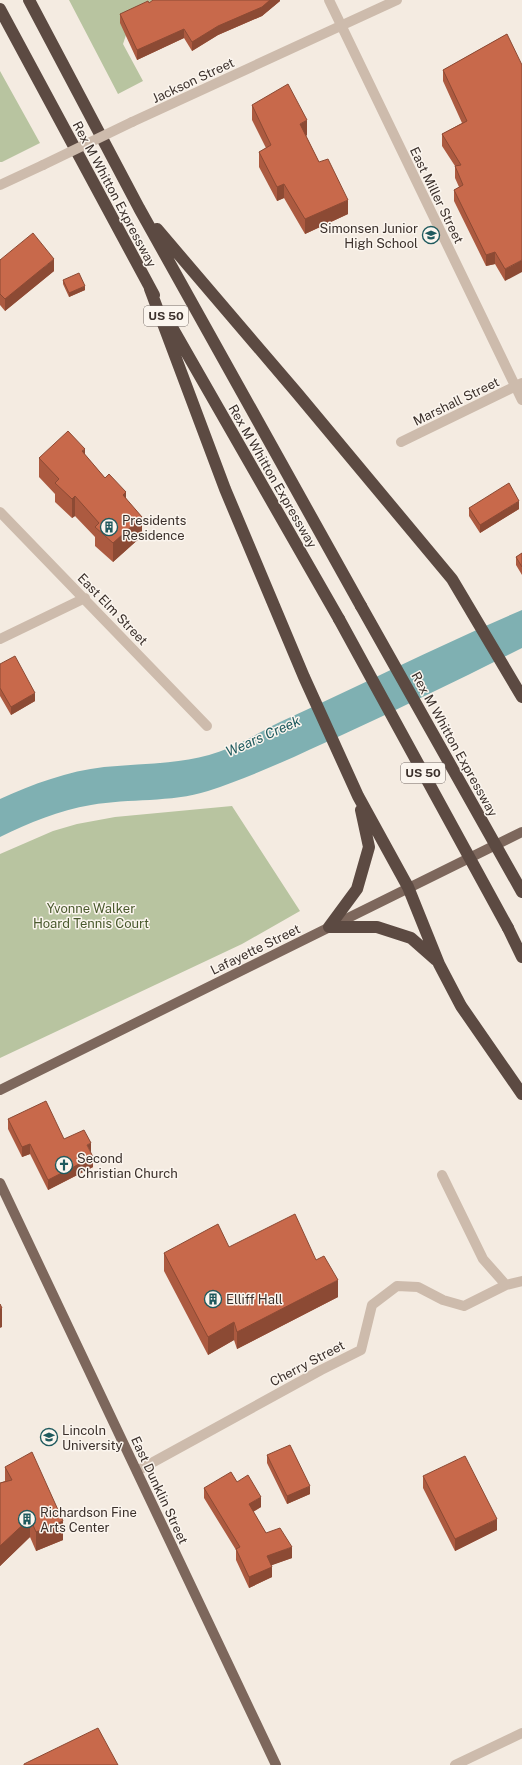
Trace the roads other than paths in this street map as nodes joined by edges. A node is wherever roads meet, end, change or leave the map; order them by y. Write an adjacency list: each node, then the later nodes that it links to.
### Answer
1 (28, 0): 7 (highway, Rex M Whitton Expressway / US 50)
2 (329, 0): 5 (street, East Miller Street)
3 (397, 0): 5 (street, Jackson Street)
4 (0, 9): 8 (highway, Rex M Whitton Expressway / US 50)
5 (342, 26): 6 (street, Jackson Street, bridge); 9 (street, East Miller Street)
6 (0, 186)
7 (139, 208): 15 (highway); 20 (highway, Rex M Whitton Expressway / US 50, bridge)
8 (150, 289): 17 (highway); 22 (highway, Rex M Whitton Expressway / US 50, bridge)
9 (519, 385): 10 (street, East Miller Street); 11 (street, Marshall Street)
10 (522, 400)
11 (401, 442)
12 (0, 512): 13 (street, East Elm Street)
13 (85, 598): 14 (street); 16 (street, East Elm Street)
14 (0, 639)
15 (522, 697)
16 (207, 726)
17 (358, 796): 19 (highway); 21 (highway)
18 (522, 832): 19 (main road, Lafayette Street)
19 (408, 887): 21 (main road, Lafayette Street); 23 (highway)
20 (522, 892)
21 (330, 927): 23 (highway); 24 (main road, Lafayette Street)
22 (522, 957)
23 (439, 964): 25 (highway)
24 (0, 1090)
25 (522, 1094)
26 (442, 1175): 29 (street)
27 (0, 1183): 30 (main road, East Dunklin Street)
28 (522, 1281): 29 (street)
29 (506, 1285): 30 (street, Cherry Street)
30 (137, 1471): 32 (main road, East Dunklin Street)
31 (522, 1733): 33 (street)
32 (276, 1765)
33 (455, 1765)

